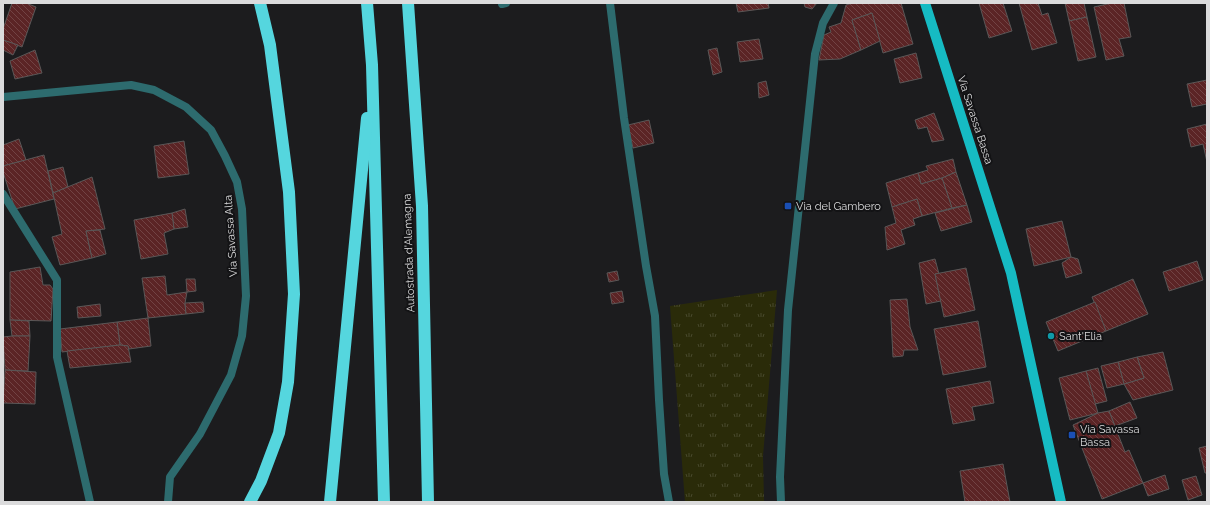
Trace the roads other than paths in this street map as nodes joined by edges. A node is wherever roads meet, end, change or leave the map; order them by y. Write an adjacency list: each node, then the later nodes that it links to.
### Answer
1 (260, 3): 12 (highway)
2 (367, 3): 7 (highway)
3 (408, 3): 15 (highway, Autostrada d'Alemagna)
4 (610, 3): 16 (street)
5 (834, 3): 17 (street)
6 (925, 3): 18 (main road, Via Savassa Bassa)
7 (372, 65): 13 (highway); 14 (highway)
8 (3, 97): 11 (street, Via Savassa Alta)
9 (3, 194): 10 (street)
10 (90, 502)
11 (168, 502)
12 (250, 502)
13 (330, 502)
14 (384, 502)
15 (428, 502)
16 (669, 502)
17 (781, 502)
18 (1061, 502)

